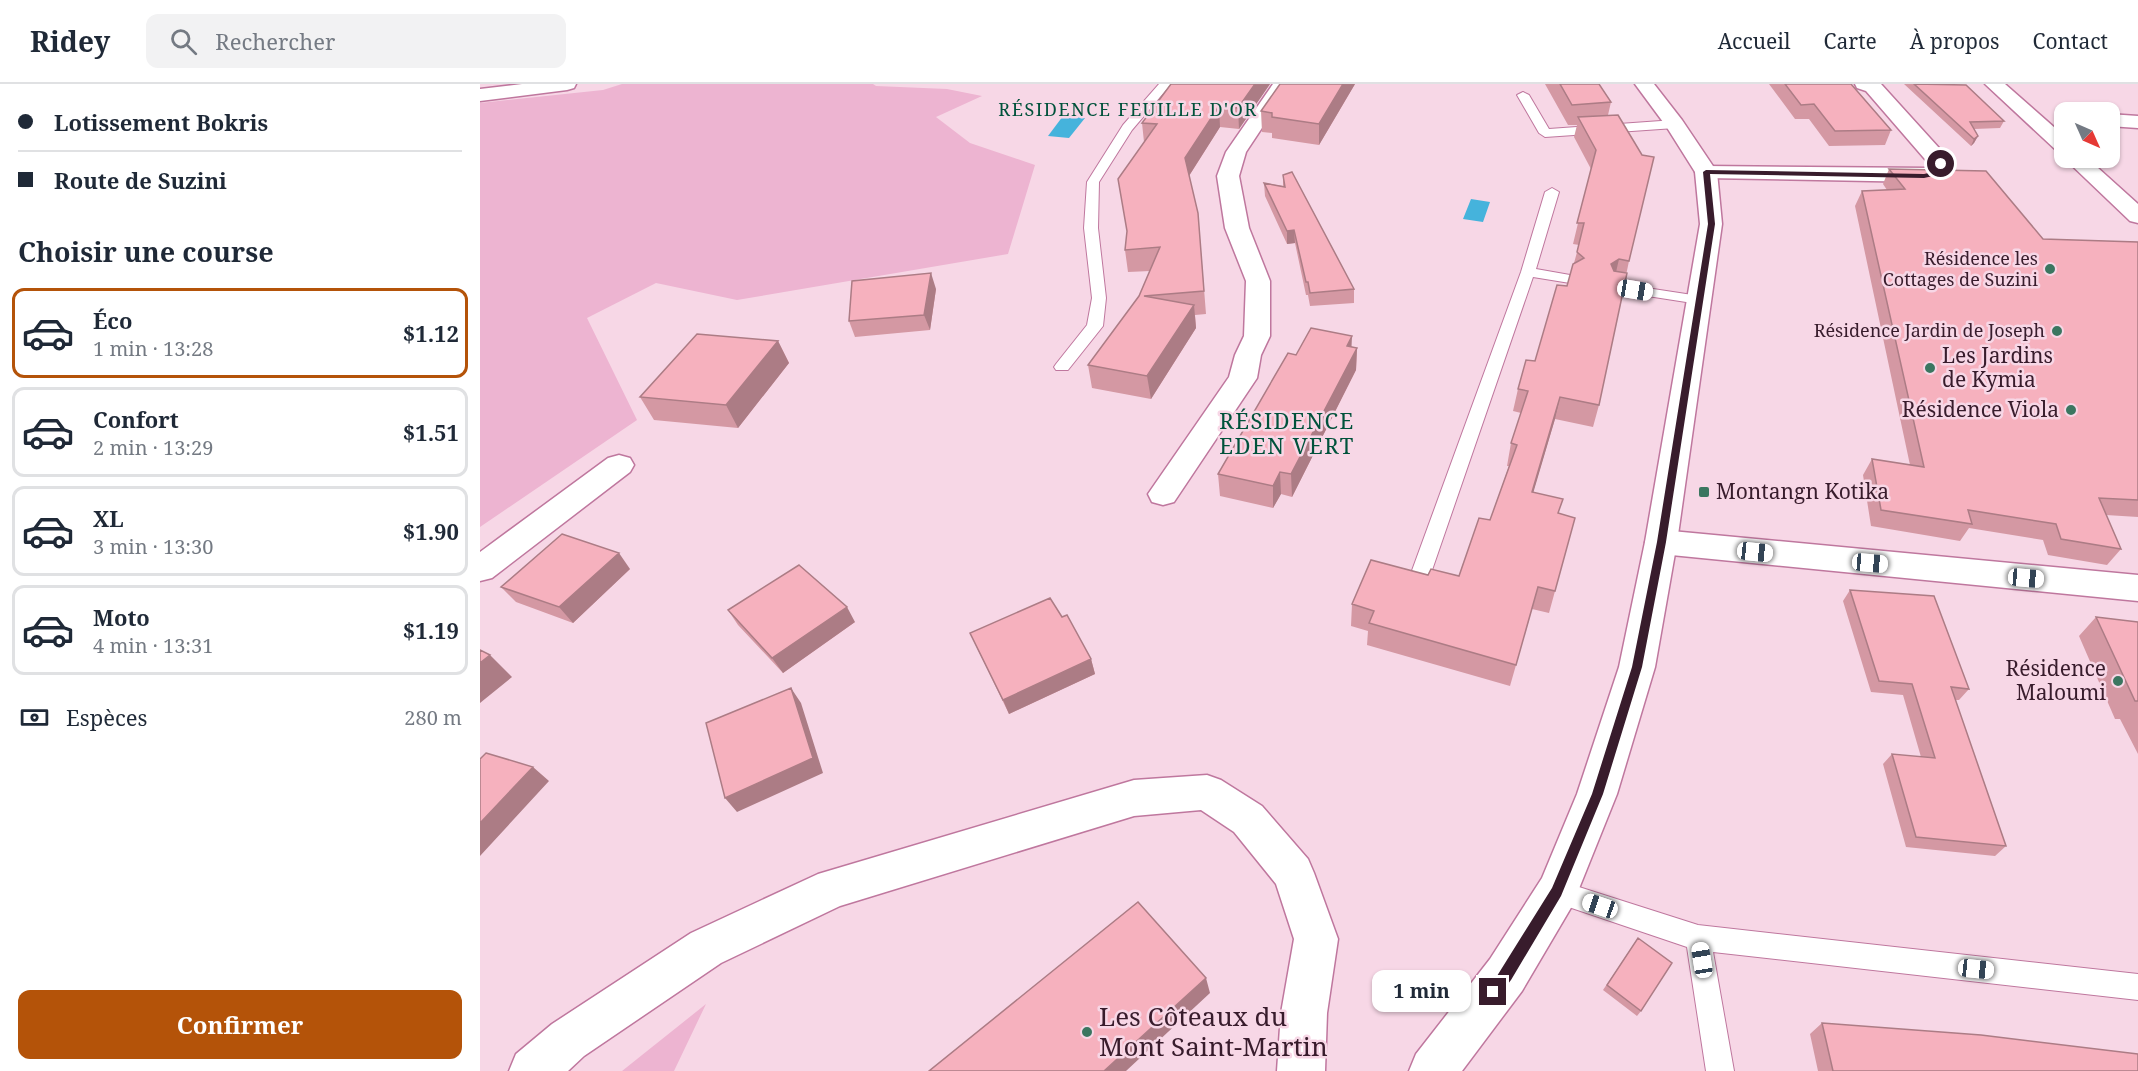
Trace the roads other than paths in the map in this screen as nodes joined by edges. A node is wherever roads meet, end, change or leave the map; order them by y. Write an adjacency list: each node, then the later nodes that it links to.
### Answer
1 (567, 84): 7 (street)
2 (1165, 84): 24 (lane)
3 (1282, 84): 26 (street)
4 (1644, 84): 14 (street)
5 (1864, 84): 17 (street)
6 (1994, 84): 10 (street)
7 (533, 87): 8 (street)
8 (480, 95)
9 (1523, 95): 14 (lane)
10 (2030, 117): 11 (street); 15 (street)
11 (2054, 118)
12 (2120, 121): 13 (street)
13 (2138, 122)
14 (1675, 124): 17 (street)
15 (2054, 138)
16 (2086, 168): 19 (street)
17 (1706, 172): 23 (street)
18 (1552, 192): 20 (lane)
19 (2138, 216)
20 (1528, 272): 21 (lane); 29 (lane)
21 (1570, 279)
22 (1614, 286): 23 (lane)
23 (1699, 300): 27 (street)
24 (1062, 367)
25 (620, 465): 28 (street)
26 (1163, 494)
27 (1661, 542): 30 (street); 31 (street)
28 (480, 569)
29 (1420, 576)
30 (2138, 588)
31 (1557, 892): 32 (lane); 36 (street)
32 (1698, 938): 33 (lane); 37 (lane)
33 (2138, 987)
34 (534, 1071): 35 (street)
35 (1301, 1071)
36 (1433, 1071)
37 (1720, 1071)

